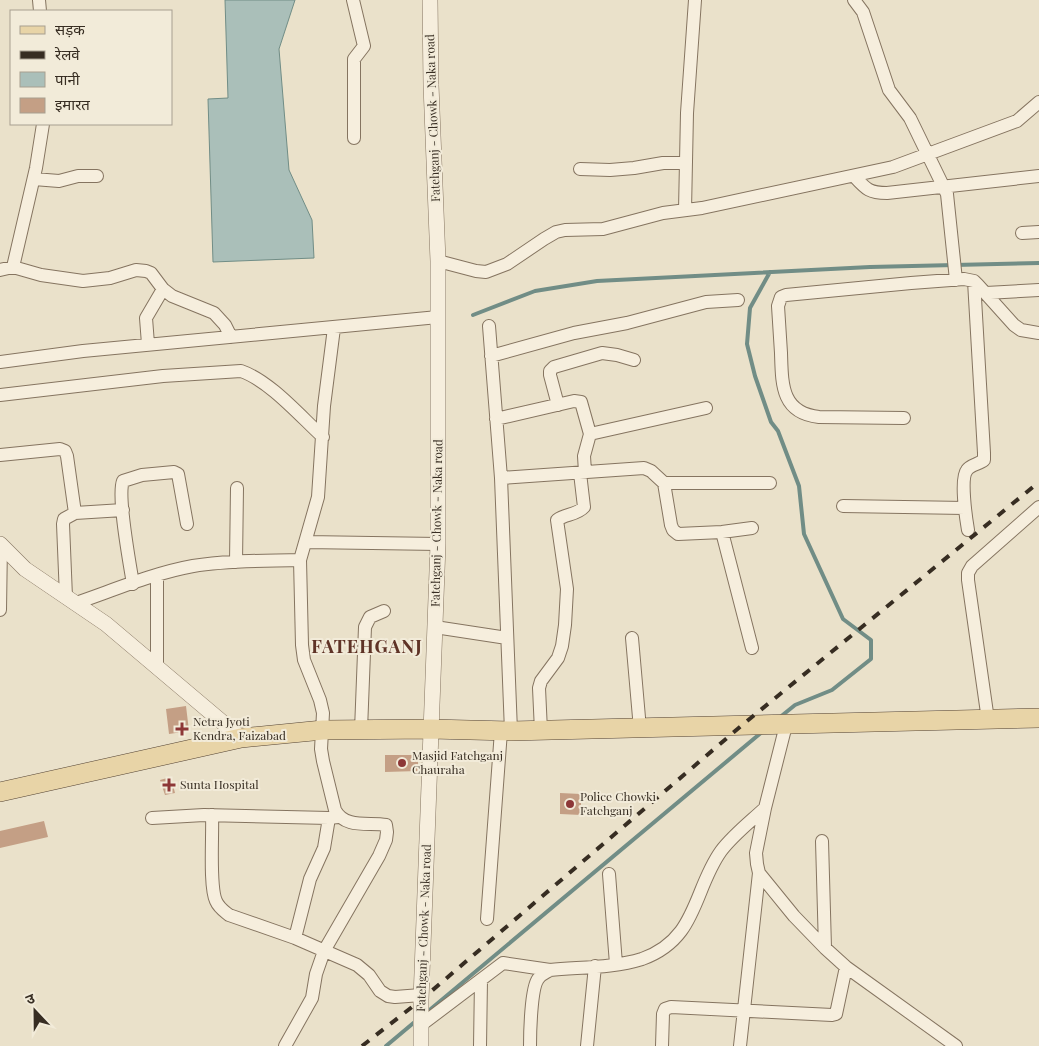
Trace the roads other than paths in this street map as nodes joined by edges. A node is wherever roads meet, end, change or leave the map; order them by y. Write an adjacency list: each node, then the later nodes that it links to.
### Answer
1 (353, 0): 7 (street)
2 (430, 0): 19 (street, Fatehganj - Chowk - Naka road)
3 (695, 0): 9 (street)
4 (854, 0): 8 (street)
5 (1039, 102): 8 (street)
6 (43, 125): 14 (street)
7 (354, 138)
8 (928, 154): 12 (street); 15 (street)
9 (686, 163): 10 (street); 16 (street)
10 (580, 169)
11 (97, 176): 14 (street)
12 (854, 176): 15 (street); 16 (street)
13 (1039, 176): 15 (street)
14 (34, 179): 20 (street)
15 (944, 187): 21 (street)
16 (685, 210): 19 (street)
17 (1039, 232): 18 (street)
18 (1022, 233)
19 (438, 261): 27 (street, Fatehganj - Chowk - Naka road)
20 (6, 268): 23 (street)
21 (955, 271): 22 (street); 39 (street)
22 (974, 281): 25 (street); 51 (street)
23 (163, 289): 31 (street); 32 (street)
24 (1039, 290): 25 (street)
25 (986, 293): 30 (street)
26 (738, 300): 33 (street)
27 (438, 317): 29 (street); 60 (street, Fatehganj - Chowk - Naka road)
28 (489, 326): 33 (street)
29 (334, 328): 31 (street); 42 (street)
30 (1039, 333)
31 (231, 337): 32 (street)
32 (148, 344): 35 (street)
33 (491, 356): 40 (street)
34 (634, 360): 37 (street)
35 (0, 362)
36 (0, 395): 42 (street)
37 (558, 405): 40 (street); 41 (street)
38 (706, 408): 41 (street)
39 (904, 418)
40 (496, 420): 45 (street)
41 (590, 434): 44 (street)
42 (323, 437): 58 (street)
43 (0, 455): 53 (street)
44 (582, 473): 45 (street); 46 (street); 81 (street)
45 (501, 478): 69 (street)
46 (664, 483): 47 (street); 57 (street)
47 (770, 484)
48 (237, 488): 62 (street)
49 (843, 506): 51 (street)
50 (1039, 507): 74 (street)
51 (965, 508): 56 (street)
52 (123, 510): 53 (street); 54 (street); 64 (street)
53 (75, 513): 65 (street)
54 (187, 524)
55 (752, 528): 57 (street)
56 (968, 530)
57 (722, 532): 71 (street)
58 (306, 542): 60 (street); 61 (street)
59 (0, 544): 65 (street); 66 (street)
60 (438, 544): 68 (street, Fatehganj - Chowk - Naka road)
61 (300, 560): 62 (street); 78 (street)
62 (236, 562): 63 (street)
63 (156, 576): 64 (street); 72 (street)
64 (133, 584): 65 (street)
65 (71, 600): 72 (street)
66 (0, 610)
67 (384, 611): 79 (street)
68 (435, 627): 69 (street); 76 (street, Fatehganj - Chowk - Naka road)
69 (507, 638): 80 (street)
70 (632, 638): 77 (street)
71 (752, 648)
72 (157, 666): 82 (street)
73 (1039, 718): 74 (main road)
74 (988, 720): 75 (main road)
75 (775, 725): 77 (main road); 84 (street)
76 (431, 729): 79 (main road); 80 (main road); 100 (street, Fatehganj - Chowk - Naka road)
77 (640, 729): 81 (main road)
78 (323, 730): 79 (main road); 82 (main road); 86 (street)
79 (361, 730)
80 (506, 731): 81 (main road); 91 (street)
81 (541, 731)
82 (241, 738): 83 (main road)
83 (0, 792)
84 (765, 808): 89 (street); 95 (street)
85 (212, 815): 86 (street); 87 (street); 92 (street)
86 (334, 817): 92 (street); 94 (street)
87 (152, 818)
88 (822, 842): 93 (street)
89 (759, 873): 93 (street); 101 (street)
90 (608, 874): 95 (street)
91 (487, 919)
92 (295, 938): 94 (street)
93 (825, 948): 97 (street)
94 (324, 951): 100 (street); 103 (street)
95 (616, 964): 96 (street)
96 (595, 966): 98 (street); 107 (street)
97 (846, 967): 101 (street); 110 (street)
98 (550, 970): 99 (street); 106 (street)
99 (481, 980): 102 (street); 105 (street)
100 (421, 1001): 102 (street, Fatehganj - Chowk - Naka road)
101 (743, 1011): 108 (street); 109 (street)
102 (421, 1025): 104 (street, Fatehganj - Chowk - Naka road)
103 (285, 1046)
104 (421, 1046)
105 (480, 1046)
106 (530, 1046)
107 (587, 1046)
108 (662, 1046)
109 (740, 1046)
110 (956, 1046)

